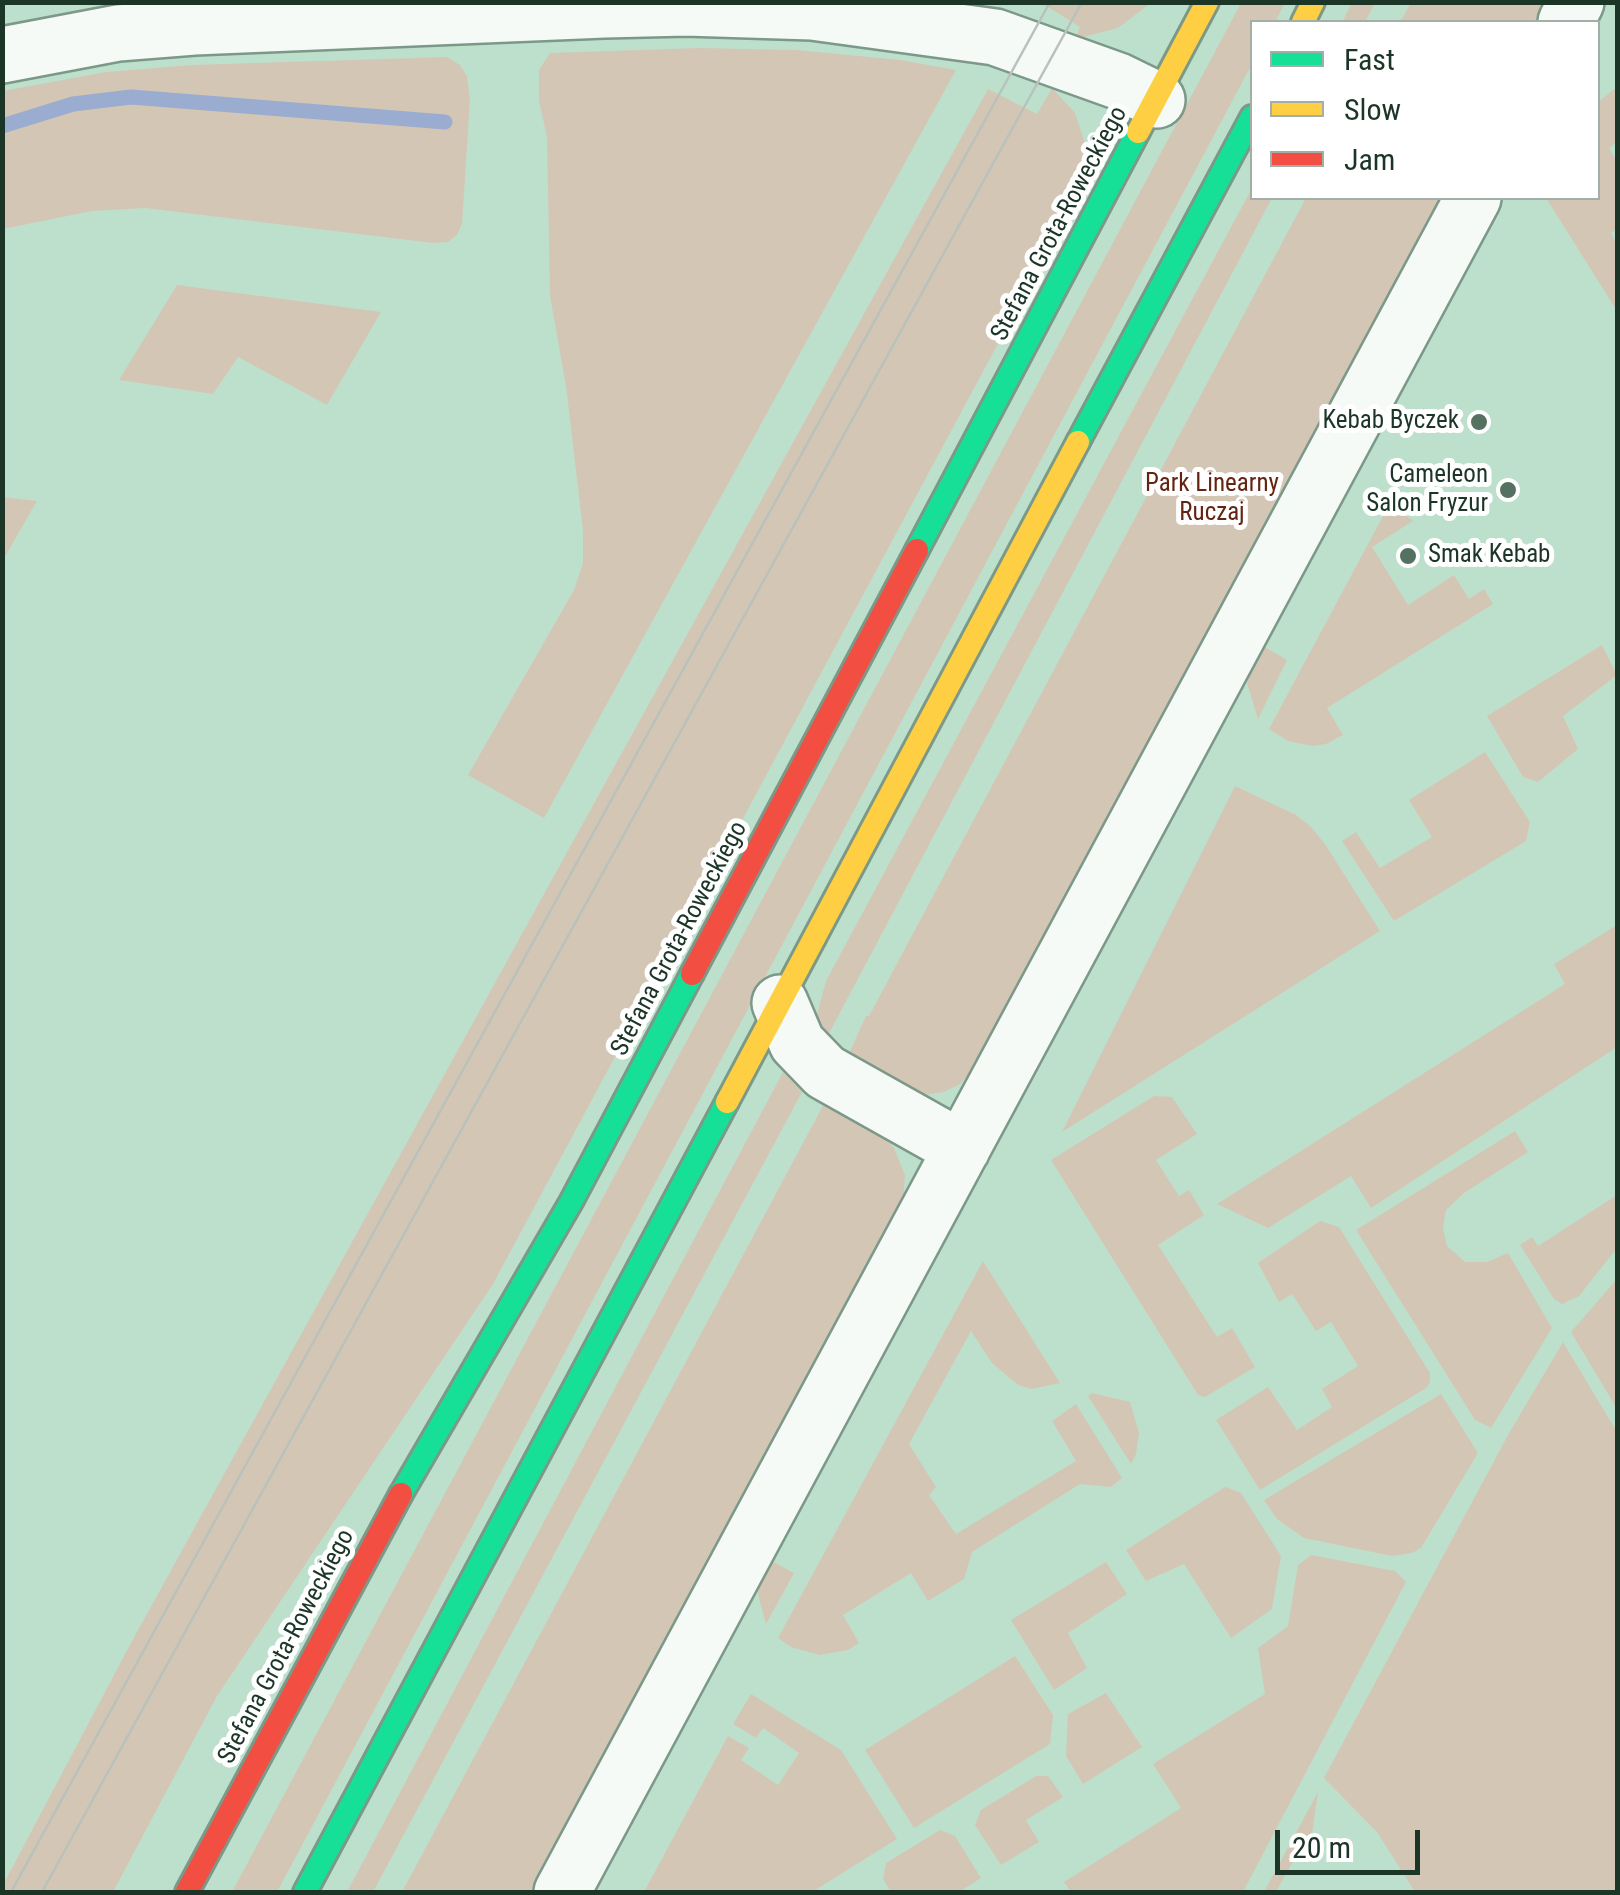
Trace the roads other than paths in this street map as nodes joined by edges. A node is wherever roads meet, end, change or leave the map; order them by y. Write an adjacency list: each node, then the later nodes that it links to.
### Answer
1 (1207, 2): 3 (main road, Stefana Grota-Roweckiego)
2 (2, 55): 3 (street)
3 (1157, 100): 8 (main road, Stefana Grota-Roweckiego)
4 (1250, 121): 6 (main road)
5 (1471, 200): 7 (street)
6 (780, 1003): 7 (street); 9 (main road)
7 (962, 1149): 10 (street)
8 (186, 1892)
9 (305, 1892)
10 (562, 1892)

